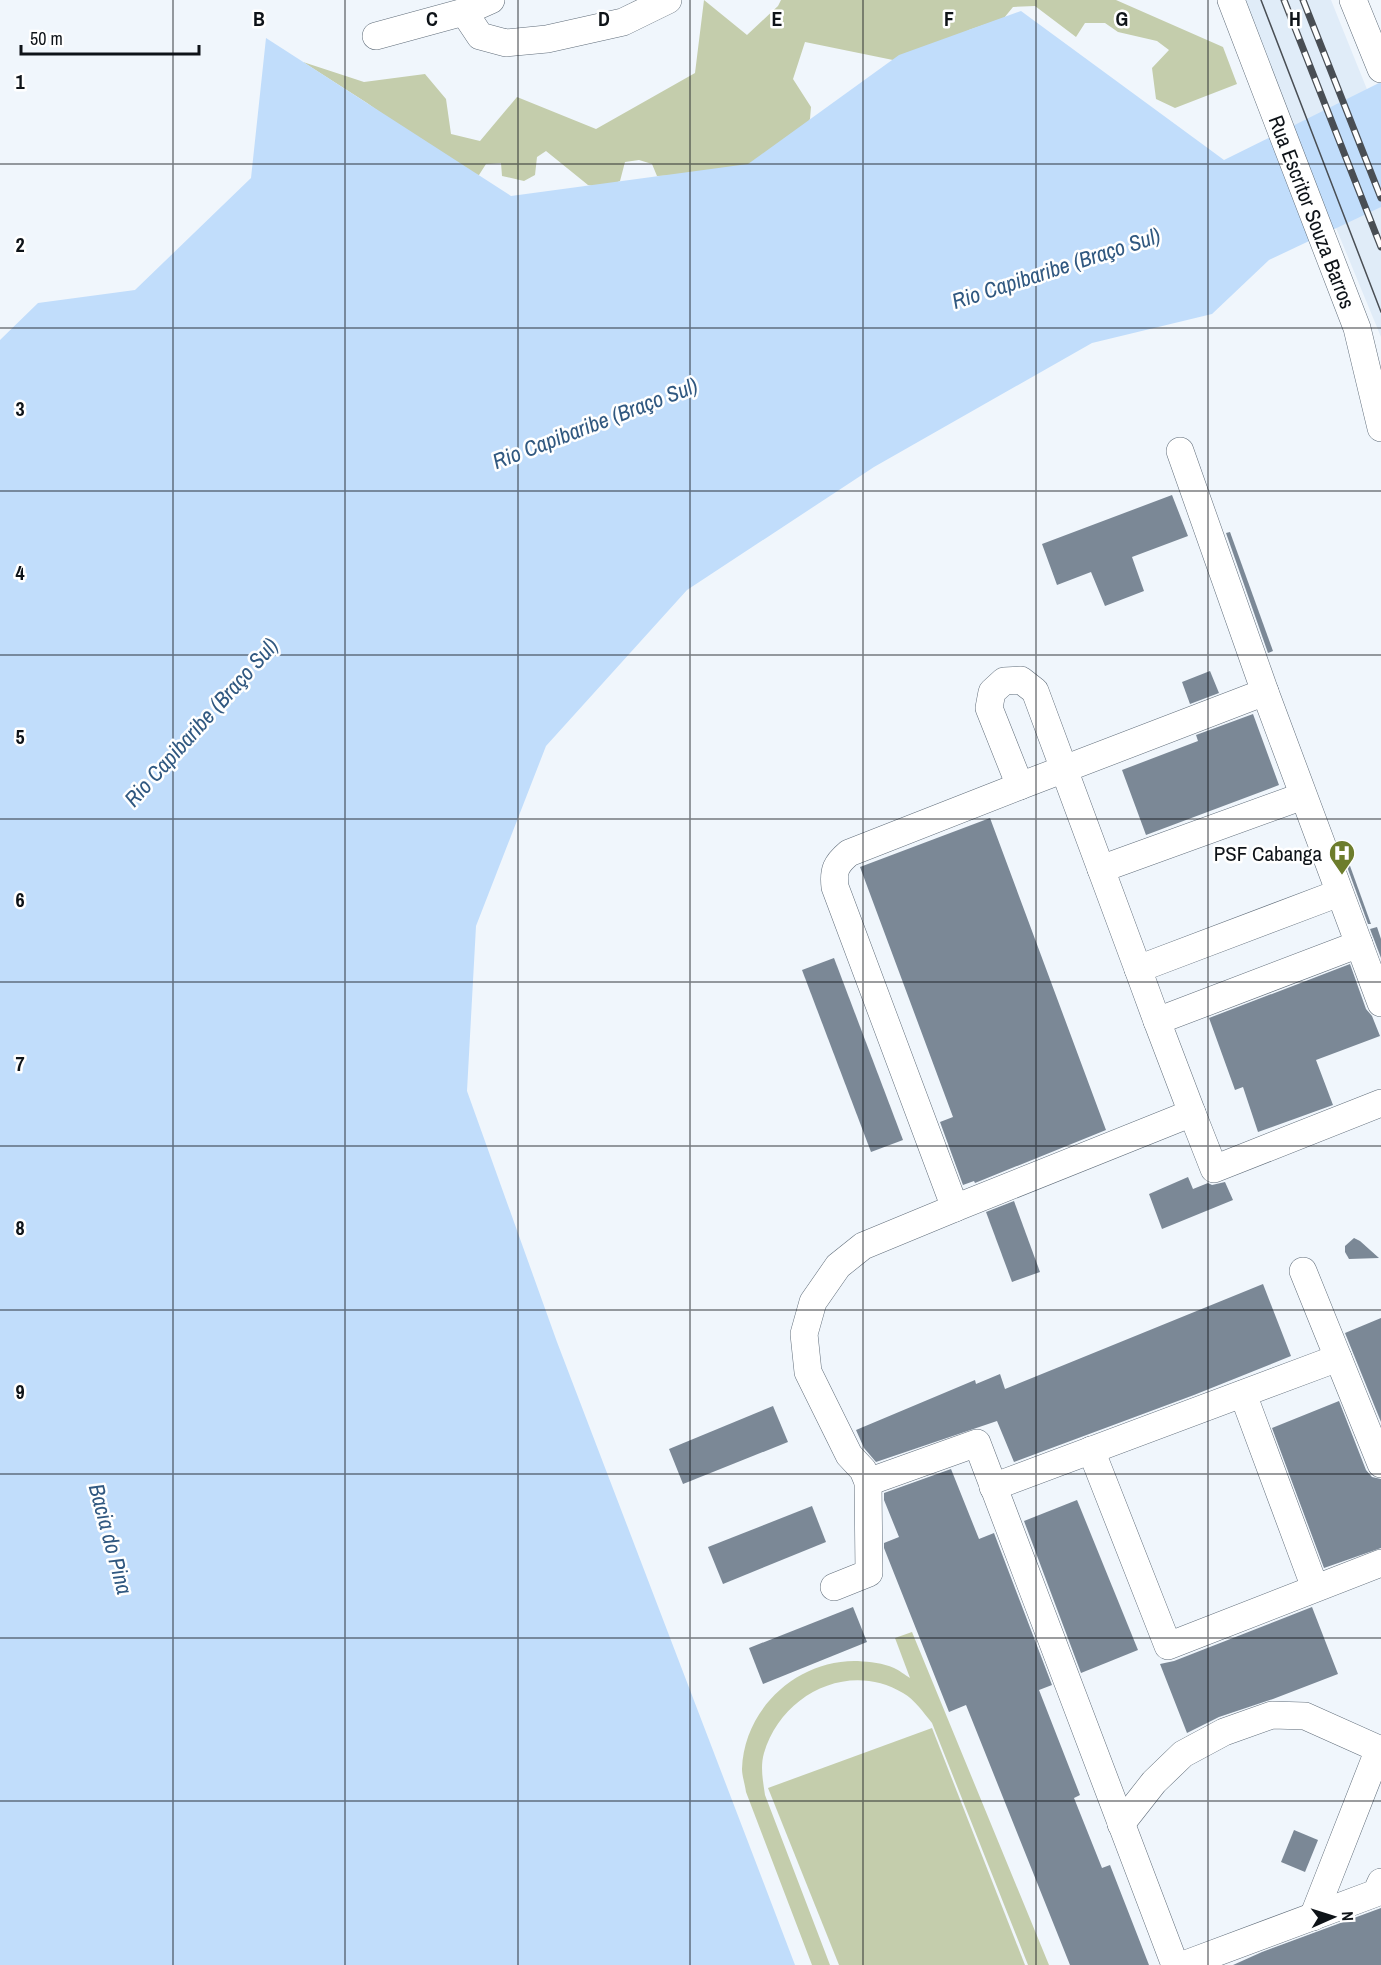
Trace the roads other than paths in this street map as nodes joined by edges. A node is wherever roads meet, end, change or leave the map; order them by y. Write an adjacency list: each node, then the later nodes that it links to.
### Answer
1 (491, 0): 6 (street)
2 (668, 0): 6 (street)
3 (1231, 0): 10 (street, Rua Escritor Souza Barros)
4 (1353, 0): 8 (street)
5 (1375, 0): 8 (street)
6 (464, 12): 7 (street)
7 (376, 36)
8 (1368, 38): 9 (street)
9 (1381, 69)
10 (1381, 428)
11 (1180, 451): 12 (street)
12 (1265, 692): 13 (street); 15 (street)
13 (1063, 768): 14 (street); 14 (street); 16 (street)
14 (1020, 786): 24 (street)
15 (1304, 795): 16 (street); 17 (street)
16 (1101, 869): 19 (street)
17 (1339, 893): 18 (street); 19 (street)
18 (1359, 944): 20 (street); 21 (street)
19 (1138, 969): 21 (street)
20 (1381, 1003)
21 (1157, 1021): 23 (street)
22 (1381, 1103): 23 (street)
23 (1192, 1113): 24 (street)
24 (955, 1208): 30 (street)
25 (1303, 1271): 26 (street)
26 (1338, 1358): 27 (street); 29 (street)
27 (1243, 1394): 28 (street); 34 (street)
28 (1091, 1450): 31 (street); 34 (street)
29 (1381, 1464)
30 (868, 1482): 31 (street); 33 (street)
31 (993, 1487): 36 (street)
32 (1381, 1563): 34 (street)
33 (834, 1587)
34 (1316, 1588)
35 (1380, 1749): 36 (street); 38 (street)
36 (1121, 1824): 39 (street)
37 (1381, 1882): 38 (street)
38 (1313, 1917): 40 (street)
39 (1175, 1965)
40 (1183, 1965)

